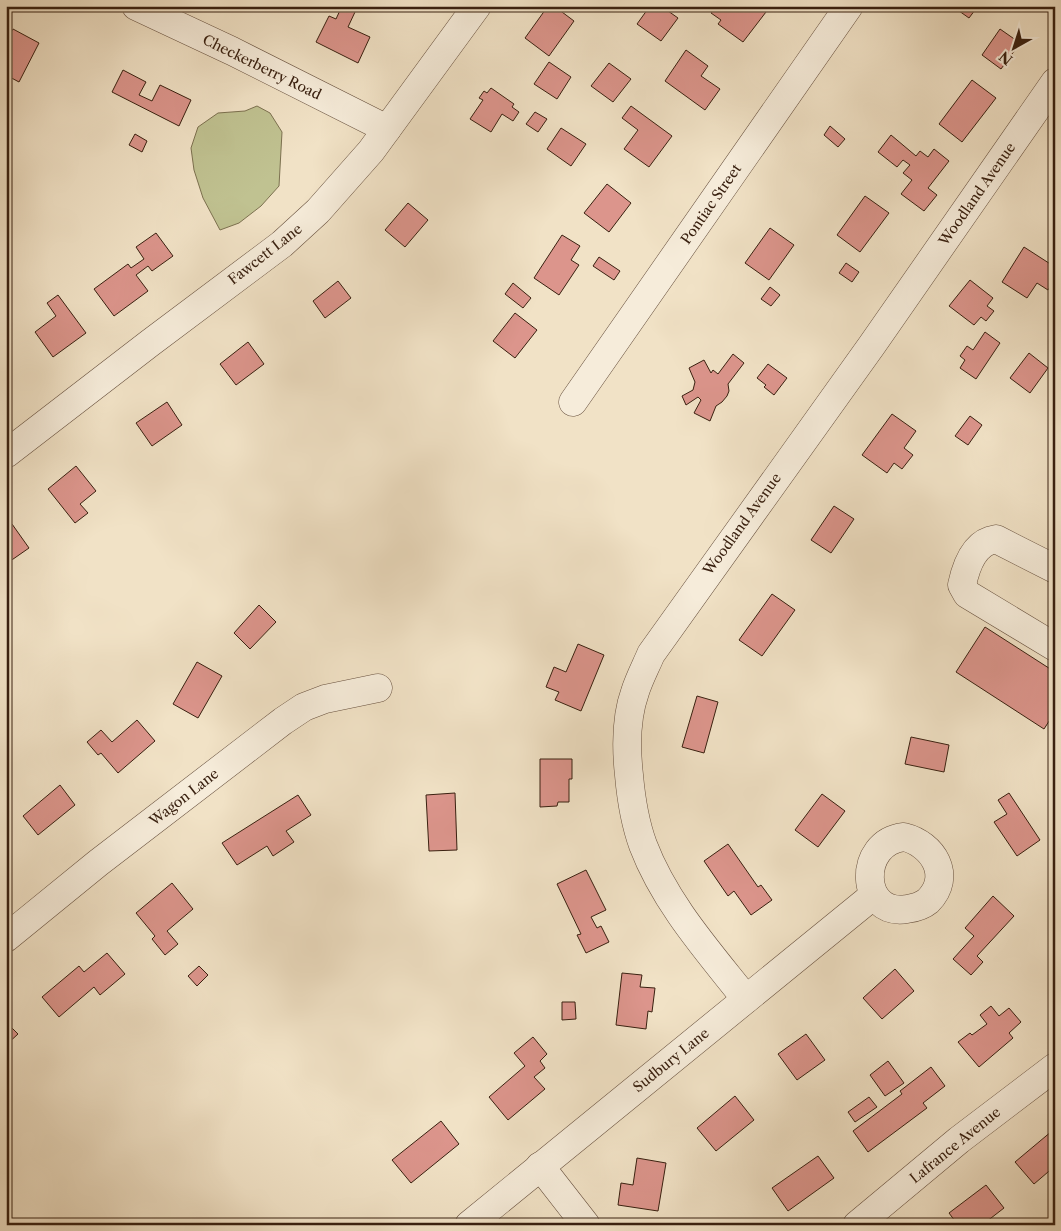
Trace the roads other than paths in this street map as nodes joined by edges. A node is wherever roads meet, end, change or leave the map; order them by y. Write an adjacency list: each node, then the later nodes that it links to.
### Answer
1 (136, 6): 5 (street, Checkerberry Road)
2 (477, 6): 5 (street, Fawcett Lane)
3 (849, 6): 6 (street, Pontiac Street)
4 (1055, 82): 13 (street, Woodland Avenue)
5 (387, 129): 7 (street, Fawcett Lane)
6 (573, 402)
7 (6, 454)
8 (1055, 569): 9 (street)
9 (1055, 647)
10 (378, 688): 12 (street, Wagon Lane)
11 (874, 895): 13 (street, Sudbury Lane)
12 (6, 938)
13 (746, 999): 15 (street, Sudbury Lane)
14 (1055, 1067): 18 (street, Lafrance Avenue)
15 (540, 1166): 16 (street, Sudbury Lane); 17 (street)
16 (469, 1225)
17 (586, 1225)
18 (857, 1225)

